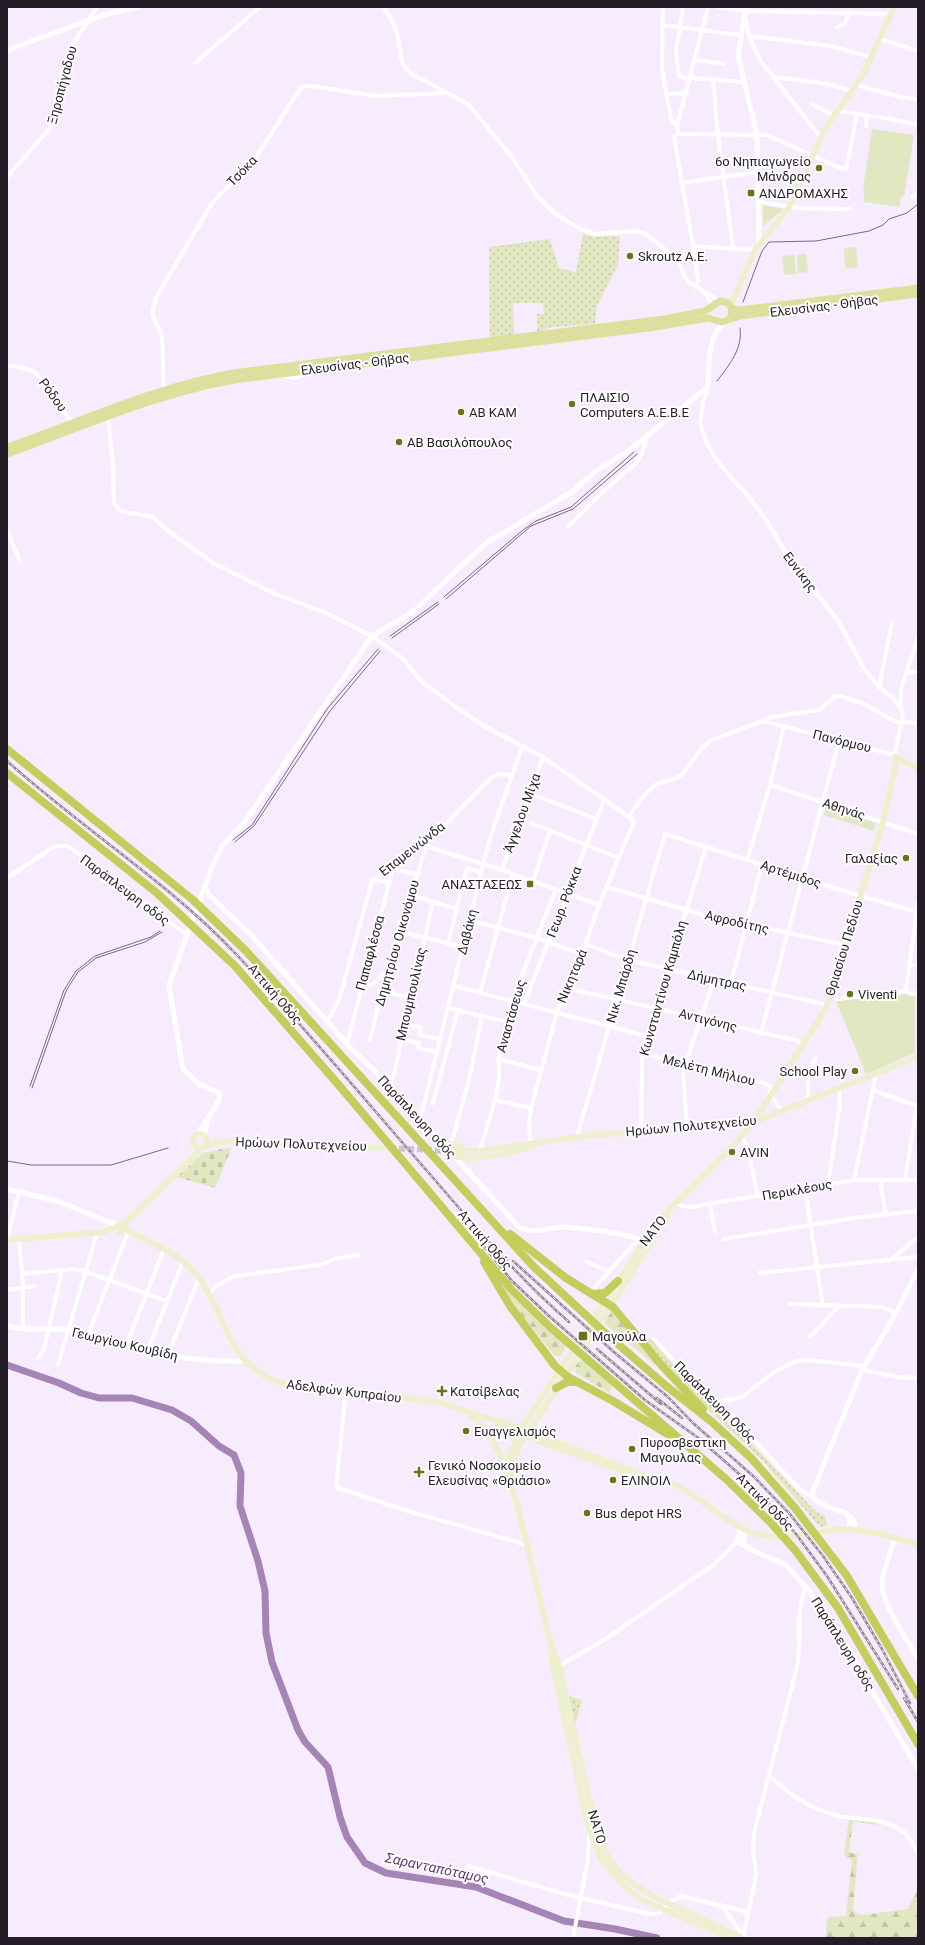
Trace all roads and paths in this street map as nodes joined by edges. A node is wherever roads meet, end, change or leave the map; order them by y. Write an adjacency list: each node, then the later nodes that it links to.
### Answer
1 (97, 7): 15 (street, Ξηροπήγαδου)
2 (137, 7): 15 (street)
3 (260, 7): 27 (street)
4 (384, 7): 35 (street)
5 (663, 7): 16 (street)
6 (683, 7): 17 (street)
7 (708, 7): 19 (street)
8 (718, 7): 11 (street)
9 (860, 7): 13 (street)
10 (894, 7): 14 (main road)
11 (745, 11): 12 (street); 20 (street); 21 (street)
12 (849, 12): 13 (street); 18 (street)
13 (859, 12): 14 (street)
14 (891, 14): 22 (main road)
15 (89, 20): 24 (street); 53 (street, Ξηροπήγαδου)
16 (663, 25): 17 (street); 37 (street)
17 (680, 27): 19 (street); 30 (street)
18 (837, 27)
19 (703, 31): 20 (street); 26 (street)
20 (740, 35): 32 (street)
21 (749, 36): 25 (street); 29 (street)
22 (880, 39): 23 (street); 25 (main road)
23 (918, 51)
24 (7, 52)
25 (871, 57): 33 (main road)
26 (696, 60): 28 (street); 30 (street)
27 (195, 63)
28 (724, 64)
29 (773, 77): 34 (street); 49 (street)
30 (691, 79): 31 (street); 36 (street)
31 (713, 79): 32 (street); 47 (street)
32 (745, 82): 48 (street)
33 (857, 85): 34 (main road); 38 (street)
34 (852, 91): 40 (main road)
35 (446, 92): 65 (street); 77 (street, Τσόκα)
36 (687, 93): 37 (street); 44 (street)
37 (666, 94): 44 (street)
38 (918, 100)
39 (812, 104): 40 (street)
40 (836, 114): 41 (street); 49 (main road)
41 (857, 114): 42 (street); 50 (street)
42 (868, 115): 43 (street); 45 (street)
43 (918, 125)
44 (677, 126): 46 (street)
45 (866, 126)
46 (678, 134): 47 (street); 54 (street)
47 (718, 135): 48 (street); 52 (street)
48 (757, 135): 50 (street); 51 (street)
49 (821, 138): 50 (main road)
50 (812, 156): 58 (main road)
51 (758, 172): 52 (street); 57 (street)
52 (724, 176): 54 (street); 62 (street)
53 (7, 177)
54 (681, 183): 61 (street)
55 (918, 194): 56 (street)
56 (912, 197)
57 (759, 202): 58 (street); 60 (street)
58 (789, 207): 59 (street); 60 (main road)
59 (850, 209)
60 (759, 244): 63 (main road)
61 (693, 246): 62 (street); 65 (street)
62 (733, 248): 63 (street)
63 (756, 250): 64 (main road)
64 (742, 279): 69 (main road); 71 (main road)
65 (696, 288): 67 (street)
66 (918, 288): 71 (main road, Ελευσίνας - Θήβας)
67 (701, 291): 69 (street); 70 (street)
68 (918, 294): 73 (main road, Ελευσίνας - Θήβας)
69 (721, 301): 70 (main road, Ελευσίνας - Θήβας); 71 (main road)
70 (712, 307): 72 (main road); 77 (main road, Ελευσίνας - Θήβας)
71 (731, 307): 73 (main road)
72 (714, 320): 73 (main road, Ελευσίνας - Θήβας); 74 (street); 78 (main road, Ελευσίνας - Θήβας)
73 (727, 320): 74 (street)
74 (714, 339): 76 (street)
75 (7, 366): 79 (street, Ρόδου)
76 (708, 387): 80 (street); 91 (street, Ευνίκης)
77 (164, 390): 78 (main road, Ελευσίνας - Θήβας)
78 (107, 414): 79 (main road, Ελευσίνας - Θήβας); 87 (street)
79 (73, 427): 81 (main road, Ελευσίνας - Θήβας); 82 (main road, Ελευσίνας - Θήβας)
80 (646, 438): 83 (street); 87 (street)
81 (7, 447)
82 (7, 454)
83 (568, 527)
84 (7, 531): 85 (street)
85 (20, 561)
86 (892, 623): 91 (street)
87 (372, 636): 98 (street); 135 (street)
88 (918, 637): 89 (street)
89 (907, 672): 90 (street); 92 (street)
90 (918, 672)
91 (879, 687): 92 (street, Ευνίκης)
92 (900, 707): 94 (street)
93 (762, 721): 94 (street); 96 (street, Πανόρμου); 109 (street)
94 (902, 723): 95 (street); 101 (street)
95 (918, 723)
96 (784, 726): 97 (street, Πανόρμου); 105 (street)
97 (839, 740): 101 (street, Πανόρμου); 108 (street)
98 (522, 747): 100 (street); 104 (street, Δαβάκη)
99 (7, 749): 250 (highway, Αττική Οδός)
100 (543, 757): 106 (street, Άγγελου Μίχα); 107 (street)
101 (896, 757): 102 (main road, Πανόρμου); 111 (main road, Θριασίου Πεδίου)
102 (918, 768)
103 (7, 773): 268 (highway, Αττική Οδός)
104 (511, 775): 116 (street, Επαμεινώνδα); 123 (street, Δαβάκη)
105 (770, 785): 108 (street, Αθηνάς); 121 (street)
106 (529, 793): 110 (street); 126 (street, Άγγελου Μίχα)
107 (604, 800): 109 (street); 110 (street, Γεωρ. Ρόκκα)
108 (824, 803): 111 (street, Αθηνάς); 130 (street)
109 (629, 817): 120 (street, Νικηταρά)
110 (596, 819): 117 (street, Γεωρ. Ρόκκα)
111 (881, 821): 115 (street, Αθηνάς); 140 (main road, Θριασίου Πεδίου)
112 (530, 823): 113 (street)
113 (550, 831): 117 (street); 133 (street)
114 (664, 834): 119 (street, Αρτέμιδος); 141 (street, Νικ. Μπάρδη)
115 (918, 834)
116 (424, 841): 118 (street); 122 (street, Επαμεινώνδα)
117 (586, 845): 120 (street); 138 (street, Γεωρ. Ρόκκα)
118 (426, 847): 123 (street); 128 (street, Δημητρίου Οικονόμου)
119 (706, 847): 121 (street, Αρτέμιδος); 146 (street, Κωνσταντίνου Καμπόλη)
120 (619, 858): 136 (street, Νικηταρά)
121 (747, 860): 124 (street, Αρτέμιδος)
122 (394, 863): 125 (street, Παπαφλέσσα); 132 (street, Επαμεινώνδα)
123 (484, 864): 126 (street); 127 (street, Δαβάκη)
124 (762, 864): 130 (street, Αρτέμιδος); 149 (street)
125 (392, 869): 128 (street); 134 (street, Παπαφλέσσα)
126 (502, 870): 129 (street)
127 (482, 872): 145 (street); 148 (street, Δαβάκη)
128 (417, 874): 139 (street, Δημητρίου Οικονόμου)
129 (513, 874): 133 (street); 150 (street)
130 (802, 877): 140 (street, Αρτέμιδος); 152 (street)
131 (7, 878): 153 (street, Παράπλευρη οδός)
132 (374, 879): 134 (street); 189 (street, Επαμεινώνδα)
133 (533, 881): 137 (street)
134 (388, 883): 169 (street, Παπαφλέσσα)
135 (205, 885): 153 (street); 189 (street, Παράπλευρη οδός)
136 (607, 887): 141 (street, Αφροδίτης); 144 (street, Νικηταρά)
137 (556, 889): 138 (street); 155 (street, Αναστάσεως)
138 (567, 892): 144 (street); 156 (street, Γεωρ. Ρόκκα)
139 (411, 895): 142 (street); 151 (street, Δημητρίου Οικονόμου)
140 (858, 896): 147 (street, Αρτέμιδος); 159 (main road, Θριασίου Πεδίου)
141 (646, 899): 146 (street, Αφροδίτης); 162 (street, Νικ. Μπάρδη)
142 (433, 902): 145 (street); 154 (street, Μπουμπουλίνας)
143 (918, 902): 147 (street)
144 (599, 905): 158 (street, Νικηταρά)
145 (457, 909): 157 (street)
146 (686, 910): 149 (street, Αφροδίτης); 166 (street, Κωνσταντίνου Καμπόλη)
147 (917, 912): 163 (street)
148 (470, 920): 150 (street); 160 (street, Δαβάκη)
149 (746, 924): 152 (street, Αφροδίτης); 168 (street)
150 (497, 927): 155 (street); 175 (street)
151 (399, 931): 154 (street); 165 (street, Δημητρίου Οικονόμου)
152 (787, 933): 159 (street, Αφροδίτης); 177 (street)
153 (187, 935): 218 (street)
154 (424, 938): 157 (street); 178 (street, Μπουμπουλίνας)
155 (536, 938): 156 (street); 180 (street, Αναστάσεως)
156 (549, 942): 161 (street); 181 (street, Γεωρ. Ρόκκα)
157 (448, 944): 160 (street)
158 (585, 944): 161 (street, Νικηταρά); 162 (street, Δήμητρας)
159 (843, 944): 172 (main road, Θριασίου Πεδίου)
160 (463, 947): 170 (street, Δαβάκη)
161 (582, 954): 171 (street, Νικηταρά)
162 (628, 960): 166 (street, Δήμητρας); 179 (street, Νικ. Μπάρδη)
163 (909, 965): 164 (street); 174 (street)
164 (918, 965)
165 (388, 969): 169 (street); 173 (street, Δημητρίου Οικονόμου)
166 (668, 969): 167 (street, Δήμητρας); 184 (street, Κωνσταντίνου Καμπόλη)
167 (714, 980): 168 (street, Δήμητρας); 188 (street)
168 (731, 983): 177 (street, Δήμητρας)
169 (361, 986): 198 (street, Παπαφλέσσα)
170 (454, 986): 175 (street); 183 (street, Δαβάκη)
171 (566, 988): 179 (street, Αντιγόνης); 186 (street, Νικηταρά)
172 (830, 989): 174 (street); 182 (main road, Θριασίου Πεδίου)
173 (383, 991): 178 (street); 197 (street, Δημητρίου Οικονόμου)
174 (906, 992): 176 (street)
175 (480, 993): 180 (street)
176 (918, 993)
177 (772, 994): 182 (street, Δήμητρας); 193 (street)
178 (410, 998): 191 (street, Μπουμπουλίνας)
179 (617, 999): 184 (street, Αντιγόνης); 192 (street, Νικ. Μπάρδη)
180 (512, 1001): 181 (street); 190 (street, Αναστάσεως)
181 (524, 1004): 186 (street)
182 (825, 1004): 199 (main road, Θριασίου Πεδίου)
183 (448, 1008): 185 (street); 196 (street, Δαβάκη)
184 (657, 1008): 188 (street, Αντιγόνης); 194 (street, Κωνσταντίνου Καμπόλη)
185 (458, 1010): 187 (street); 214 (street)
186 (557, 1012): 192 (street); 206 (street, Νικηταρά)
187 (482, 1016): 190 (street); 235 (street)
188 (702, 1018): 193 (street, Αντιγόνης); 205 (street)
189 (327, 1022): 198 (street, Παράπλευρη οδός)
190 (507, 1022): 204 (street, Αναστάσεως)
191 (404, 1024): 195 (street, Μπουμπουλίνας); 196 (street)
192 (609, 1026): 194 (street); 226 (street, Νικ. Μπάρδη)
193 (761, 1033): 199 (street, Αντιγόνης)
194 (647, 1036): 201 (street, Κωνσταντίνου Καμπόλη)
195 (400, 1039): 200 (street); 208 (street, Μπουμπουλίνας)
196 (440, 1039): 200 (street, Δαβάκη)
197 (370, 1040)
198 (347, 1044): 208 (street, Παράπλευρη οδός)
199 (801, 1044): 211 (main road, Θριασίου Πεδίου)
200 (437, 1052): 219 (street, Δαβάκη)
201 (643, 1053): 205 (street, Μελέτη Μήλιου); 222 (street, Κωνσταντίνου Καμπόλη)
202 (918, 1057): 207 (main road, Ηρώων Πολυτεχνείου)
203 (816, 1058): 213 (street)
204 (498, 1059): 206 (street); 212 (street, Αναστάσεως)
205 (685, 1065): 211 (street, Μελέτη Μήλιου); 221 (street)
206 (541, 1070): 216 (street, Νικηταρά)
207 (876, 1074): 209 (main road, Ηρώων Πολυτεχνείου); 210 (street)
208 (391, 1087): 219 (street, Παράπλευρη οδός)
209 (839, 1090): 213 (main road, Ηρώων Πολυτεχνείου); 243 (street)
210 (873, 1090): 215 (street); 239 (street)
211 (772, 1091): 217 (street, Μελέτη Μήλιου); 220 (main road, Θριασίου Πεδίου)
212 (495, 1100): 216 (street); 232 (street, Αναστάσεως)
213 (808, 1102): 217 (main road, Ηρώων Πολυτεχνείου)
214 (433, 1103)
215 (917, 1105): 240 (street)
216 (531, 1108): 230 (street, Νικηταρά)
217 (782, 1112): 220 (main road, Ηρώων Πολυτεχνείου)
218 (209, 1115): 223 (street); 225 (street)
219 (420, 1120): 229 (street, Παράπλευρη οδός)
220 (754, 1121): 221 (main road, Ηρώων Πολυτεχνείου); 224 (main road, Θριασίου Πεδίου)
221 (687, 1129): 222 (main road, Ηρώων Πολυτεχνείου)
222 (641, 1132): 226 (main road, Ηρώων Πολυτεχνείου)
223 (198, 1134): 225 (main road); 231 (main road)
224 (741, 1136): 247 (street); 248 (main road, Θριασίου Πεδίου)
225 (206, 1137): 228 (main road, Ηρώων Πολυτεχνείου); 233 (main road)
226 (577, 1137): 227 (main road, Ηρώων Πολυτεχνείου)
227 (546, 1141): 230 (main road, Ηρώων Πολυτεχνείου); 236 (main road)
228 (220, 1142): 233 (main road, Ηρώων Πολυτεχνείου); 234 (main road, Ηρώων Πολυτεχνείου)
229 (441, 1142): 235 (main road); 235 (street, Παράπλευρη οδός)
230 (530, 1143): 232 (main road); 235 (main road, Ηρώων Πολυτεχνείου)
231 (194, 1146): 233 (main road); 237 (main road, Ηρώων Πολυτεχνείου)
232 (481, 1147): 235 (main road)
233 (203, 1148): 237 (main road, Ηρώων Πολυτεχνείου)
234 (382, 1148)
235 (452, 1151): 236 (main road); 238 (street, Παράπλευρη οδός)
236 (466, 1158): 238 (main road)
237 (187, 1163): 256 (main road, Ηρώων Πολυτεχνείου)
238 (461, 1164): 265 (street, Παράπλευρη οδός)
239 (854, 1180): 242 (street, Περικλέους); 243 (street, Περικλέους)
240 (905, 1180): 241 (street, Περικλέους); 242 (street, Περικλέους)
241 (918, 1180)
242 (880, 1181): 253 (street)
243 (828, 1185): 245 (street, Περικλέους)
244 (7, 1189): 246 (street)
245 (805, 1189): 247 (street, Περικλέους); 255 (street)
246 (19, 1192): 254 (street); 263 (street)
247 (758, 1197): 249 (street, Περικλέους)
248 (677, 1203): 249 (street, Περικλέους); 251 (main road, Θριασίου Πεδίου)
249 (710, 1205): 258 (street)
250 (479, 1207): 286 (highway); 317 (highway, Αττική Οδός)
251 (669, 1211): 265 (main road, ΝΑΤΟ); 290 (main road, ΝΑΤΟ)
252 (918, 1211): 253 (street)
253 (886, 1215): 255 (street)
254 (106, 1221): 256 (street); 257 (street)
255 (810, 1227): 262 (street); 273 (street)
256 (120, 1228): 257 (main road); 259 (main road, Αδελφών Κυπραίου); 264 (main road, Αδελφών Κυπραίου)
257 (100, 1232): 261 (main road); 276 (street)
258 (715, 1232)
259 (128, 1235): 264 (main road, Αδελφών Κυπραίου); 281 (street)
260 (918, 1237): 271 (street)
261 (19, 1239): 263 (main road); 279 (street)
262 (724, 1239)
263 (7, 1240)
264 (144, 1240): 266 (main road, Αδελφών Κυπραίου)
265 (642, 1241): 277 (street); 282 (main road, ΝΑΤΟ)
266 (164, 1248): 270 (main road, Αδελφών Κυπραίου); 287 (street)
267 (358, 1255): 288 (street)
268 (482, 1255): 309 (highway); 320 (highway, Αττική Οδός)
269 (918, 1258): 271 (street)
270 (183, 1261): 280 (main road, Αδελφών Κυπραίου); 289 (street)
271 (888, 1261): 273 (street)
272 (587, 1262): 277 (street)
273 (818, 1268): 278 (street); 292 (street)
274 (918, 1269): 294 (street)
275 (62, 1270): 276 (street); 279 (street); 297 (street)
276 (86, 1272): 281 (street); 298 (street)
277 (610, 1272): 286 (street)
278 (759, 1273)
279 (22, 1274): 284 (street)
280 (199, 1278): 288 (main road, Αδελφών Κυπραίου); 304 (street)
281 (109, 1280): 287 (street); 299 (street)
282 (618, 1281): 286 (highway); 290 (main road, ΝΑΤΟ)
283 (35, 1286): 284 (street)
284 (23, 1288): 285 (street); 296 (street)
285 (7, 1290)
286 (593, 1291): 290 (highway)
287 (146, 1293): 289 (street); 302 (street)
288 (209, 1294): 306 (main road, Αδελφών Κυπραίου)
289 (167, 1301): 303 (street)
290 (608, 1304): 309 (main road, ΝΑΤΟ); 309 (main road, ΝΑΤΟ); 317 (highway)
291 (791, 1304): 292 (street)
292 (823, 1306): 293 (street)
293 (839, 1306): 294 (street); 300 (street)
294 (896, 1313): 308 (street)
295 (7, 1326): 296 (street, Γεωργίου Κουβίδη)
296 (23, 1329): 297 (street, Γεωργίου Κουβίδη)
297 (49, 1330): 298 (street, Γεωργίου Κουβίδη); 305 (street)
298 (70, 1330): 299 (street, Γεωργίου Κουβίδη); 307 (street)
299 (88, 1335): 302 (street, Γεωργίου Κουβίδη)
300 (810, 1337)
301 (654, 1339): 314 (street, Παράπλευρη Οδός)
302 (126, 1346): 303 (street, Γεωργίου Κουβίδη)
303 (147, 1352): 304 (street, Γεωργίου Κουβίδη)
304 (168, 1355): 306 (street, Γεωργίου Κουβίδη)
305 (38, 1358)
306 (244, 1360): 313 (main road, Αδελφών Κυπραίου)
307 (58, 1365)
308 (863, 1368): 310 (street); 314 (street); 324 (street)
309 (562, 1372): 311 (highway); 312 (main road, ΝΑΤΟ); 318 (main road, ΝΑΤΟ)
310 (918, 1378)
311 (579, 1383): 312 (highway); 320 (highway)
312 (556, 1388): 316 (main road, ΝΑΤΟ)
313 (346, 1391): 315 (main road, Αδελφών Κυπραίου); 331 (street)
314 (719, 1402): 324 (street, Παράπλευρη Οδός)
315 (465, 1410): 318 (main road, Αδελφών Κυπραίου); 322 (main road)
316 (534, 1422): 318 (main road, ΝΑΤΟ); 319 (main road)
317 (712, 1422): 336 (highway, Αττική Οδός)
318 (523, 1433): 319 (main road); 321 (main road); 322 (main road, ΝΑΤΟ); 323 (main road, ΝΑΤΟ)
319 (538, 1436): 321 (main road)
320 (710, 1466): 337 (highway, Αττική Οδός)
321 (646, 1476): 326 (main road)
322 (508, 1478): 323 (main road, ΝΑΤΟ)
323 (513, 1492): 331 (main road, ΝΑΤΟ)
324 (811, 1496): 325 (street)
325 (852, 1529): 326 (main road); 327 (main road)
326 (744, 1530): 328 (street); 329 (street)
327 (895, 1538): 330 (main road); 334 (street)
328 (737, 1541): 329 (street, Παράπλευρη οδός); 335 (street)
329 (742, 1544): 332 (street, Παράπλευρη οδός)
330 (918, 1544)
331 (527, 1545): 333 (main road, ΝΑΤΟ)
332 (806, 1587): 338 (street, Παράπλευρη οδός); 339 (street)
333 (551, 1644): 335 (main road, ΝΑΤΟ); 340 (main road, ΝΑΤΟ)
334 (918, 1659)
335 (559, 1666): 344 (main road, ΝΑΤΟ)
336 (918, 1696)
337 (918, 1744)
338 (918, 1769)
339 (770, 1776): 341 (street); 347 (street)
340 (589, 1829): 343 (street); 346 (main road, ΝΑΤΟ)
341 (918, 1853)
342 (468, 1866): 343 (street)
343 (581, 1897): 346 (street); 349 (street)
344 (669, 1904): 345 (street); 346 (street); 351 (main road, ΝΑΤΟ)
345 (721, 1905): 347 (street); 348 (street)
346 (664, 1909): 350 (main road, ΝΑΤΟ)
347 (748, 1912): 348 (street)
348 (744, 1932): 351 (street)
349 (573, 1937)
350 (730, 1938)
351 (742, 1938)

